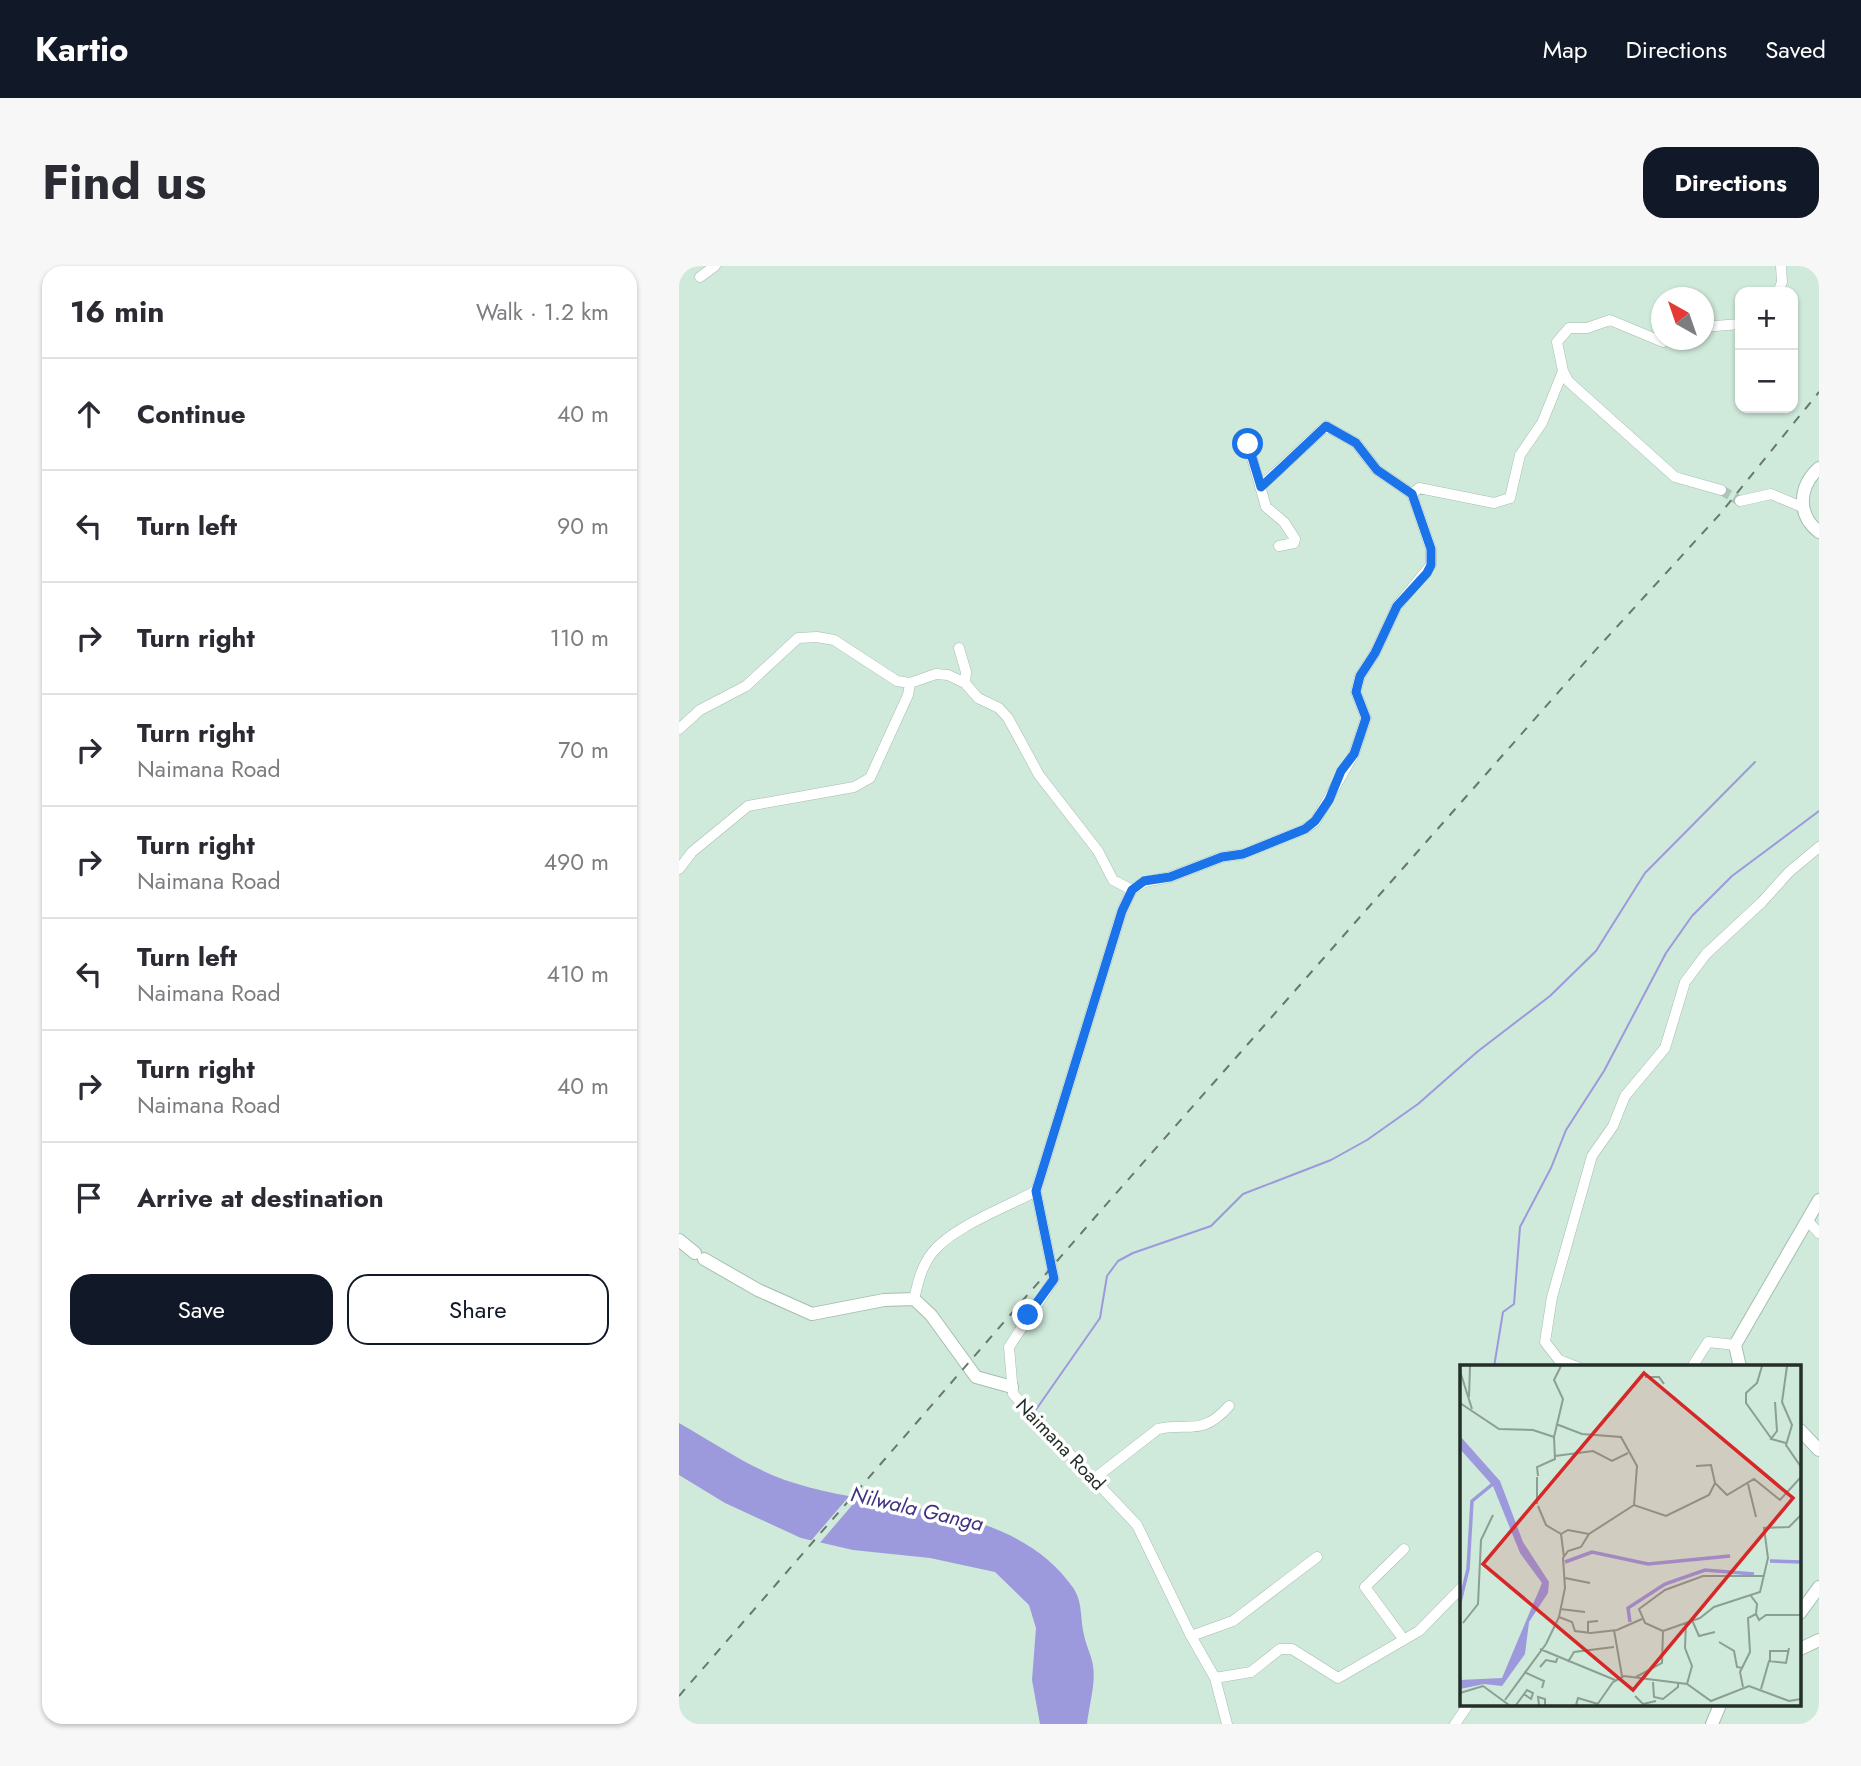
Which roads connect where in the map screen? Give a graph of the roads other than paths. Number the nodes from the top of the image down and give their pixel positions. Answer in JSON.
{"nodes":[{"id":1,"x":715,"y":266,"type":"edge"},
{"id":2,"x":1781,"y":266,"type":"edge"},
{"id":3,"x":700,"y":276,"type":"dead end"},
{"id":4,"x":1780,"y":287,"type":"edge"},
{"id":5,"x":1735,"y":324,"type":"edge"},
{"id":6,"x":1714,"y":326,"type":"edge"},
{"id":7,"x":1651,"y":337,"type":"edge"},
{"id":8,"x":1563,"y":371,"type":"junction"},
{"id":9,"x":1248,"y":444,"type":"dead end"},
{"id":10,"x":1819,"y":468,"type":"edge"},
{"id":11,"x":1261,"y":487,"type":"junction"},
{"id":12,"x":1721,"y":490,"type":"tunnel mouth"},
{"id":13,"x":1412,"y":494,"type":"junction"},
{"id":14,"x":1740,"y":501,"type":"tunnel mouth"},
{"id":15,"x":1802,"y":506,"type":"junction"},
{"id":16,"x":1819,"y":532,"type":"edge"},
{"id":17,"x":1279,"y":546,"type":"dead end"},
{"id":18,"x":959,"y":648,"type":"dead end"},
{"id":19,"x":910,"y":683,"type":"junction"},
{"id":20,"x":965,"y":683,"type":"junction"},
{"id":21,"x":679,"y":729,"type":"edge"},
{"id":22,"x":1819,"y":847,"type":"edge"},
{"id":23,"x":679,"y":869,"type":"edge"},
{"id":24,"x":1132,"y":890,"type":"junction"},
{"id":25,"x":1036,"y":1191,"type":"junction"},
{"id":26,"x":1819,"y":1200,"type":"edge"},
{"id":27,"x":1807,"y":1220,"type":"junction"},
{"id":28,"x":1819,"y":1233,"type":"edge"},
{"id":29,"x":679,"y":1240,"type":"edge"},
{"id":30,"x":914,"y":1300,"type":"junction"},
{"id":31,"x":1735,"y":1345,"type":"junction"},
{"id":32,"x":1572,"y":1365,"type":"edge"},
{"id":33,"x":1693,"y":1365,"type":"edge"},
{"id":34,"x":1740,"y":1365,"type":"edge"},
{"id":35,"x":1012,"y":1387,"type":"junction"},
{"id":36,"x":1230,"y":1406,"type":"dead end"},
{"id":37,"x":1801,"y":1431,"type":"edge"},
{"id":38,"x":1819,"y":1450,"type":"edge"},
{"id":39,"x":1095,"y":1478,"type":"junction"},
{"id":40,"x":1404,"y":1549,"type":"dead end"},
{"id":41,"x":1317,"y":1557,"type":"dead end"},
{"id":42,"x":1819,"y":1587,"type":"edge"},
{"id":43,"x":1460,"y":1589,"type":"edge"},
{"id":44,"x":1801,"y":1612,"type":"edge"},
{"id":45,"x":1191,"y":1636,"type":"junction"},
{"id":46,"x":1404,"y":1640,"type":"junction"},
{"id":47,"x":1819,"y":1640,"type":"edge"},
{"id":48,"x":1801,"y":1649,"type":"edge"},
{"id":49,"x":1215,"y":1678,"type":"junction"},
{"id":50,"x":1467,"y":1706,"type":"edge"},
{"id":51,"x":1720,"y":1706,"type":"edge"},
{"id":52,"x":1227,"y":1724,"type":"edge"},
{"id":53,"x":1455,"y":1724,"type":"edge"},
{"id":54,"x":1712,"y":1724,"type":"edge"}],
"edges":[{"from":1,"to":3,"type":"street"},
{"from":2,"to":4,"type":"street"},
{"from":5,"to":6,"type":"street"},
{"from":7,"to":8,"type":"street"},
{"from":8,"to":12,"type":"street"},
{"from":8,"to":13,"type":"street"},
{"from":9,"to":11,"type":"street"},
{"from":10,"to":15,"type":"main road"},
{"from":11,"to":13,"type":"street"},
{"from":11,"to":17,"type":"street"},
{"from":13,"to":24,"type":"street"},
{"from":14,"to":15,"type":"street"},
{"from":15,"to":16,"type":"main road"},
{"from":18,"to":20,"type":"street"},
{"from":19,"to":20,"type":"street"},
{"from":19,"to":21,"type":"street"},
{"from":19,"to":23,"type":"street"},
{"from":20,"to":24,"type":"street"},
{"from":22,"to":32,"type":"street"},
{"from":24,"to":25,"type":"street","name":"Naimana Road"},
{"from":25,"to":30,"type":"street"},
{"from":25,"to":35,"type":"street","name":"Naimana Road"},
{"from":26,"to":27,"type":"main road"},
{"from":27,"to":28,"type":"street"},
{"from":27,"to":31,"type":"main road"},
{"from":29,"to":30,"type":"main road"},
{"from":30,"to":35,"type":"main road"},
{"from":31,"to":33,"type":"street"},
{"from":31,"to":34,"type":"main road"},
{"from":35,"to":39,"type":"street","name":"Naimana Road"},
{"from":36,"to":39,"type":"street"},
{"from":37,"to":38,"type":"main road"},
{"from":39,"to":45,"type":"street","name":"Naimana Road"},
{"from":40,"to":46,"type":"street"},
{"from":41,"to":45,"type":"street"},
{"from":42,"to":44,"type":"main road"},
{"from":43,"to":46,"type":"street"},
{"from":45,"to":49,"type":"street","name":"Naimana Road"},
{"from":46,"to":49,"type":"street"},
{"from":47,"to":48,"type":"main road"},
{"from":49,"to":52,"type":"street","name":"Naimana Road"},
{"from":50,"to":53,"type":"street"},
{"from":51,"to":54,"type":"main road"}]}
